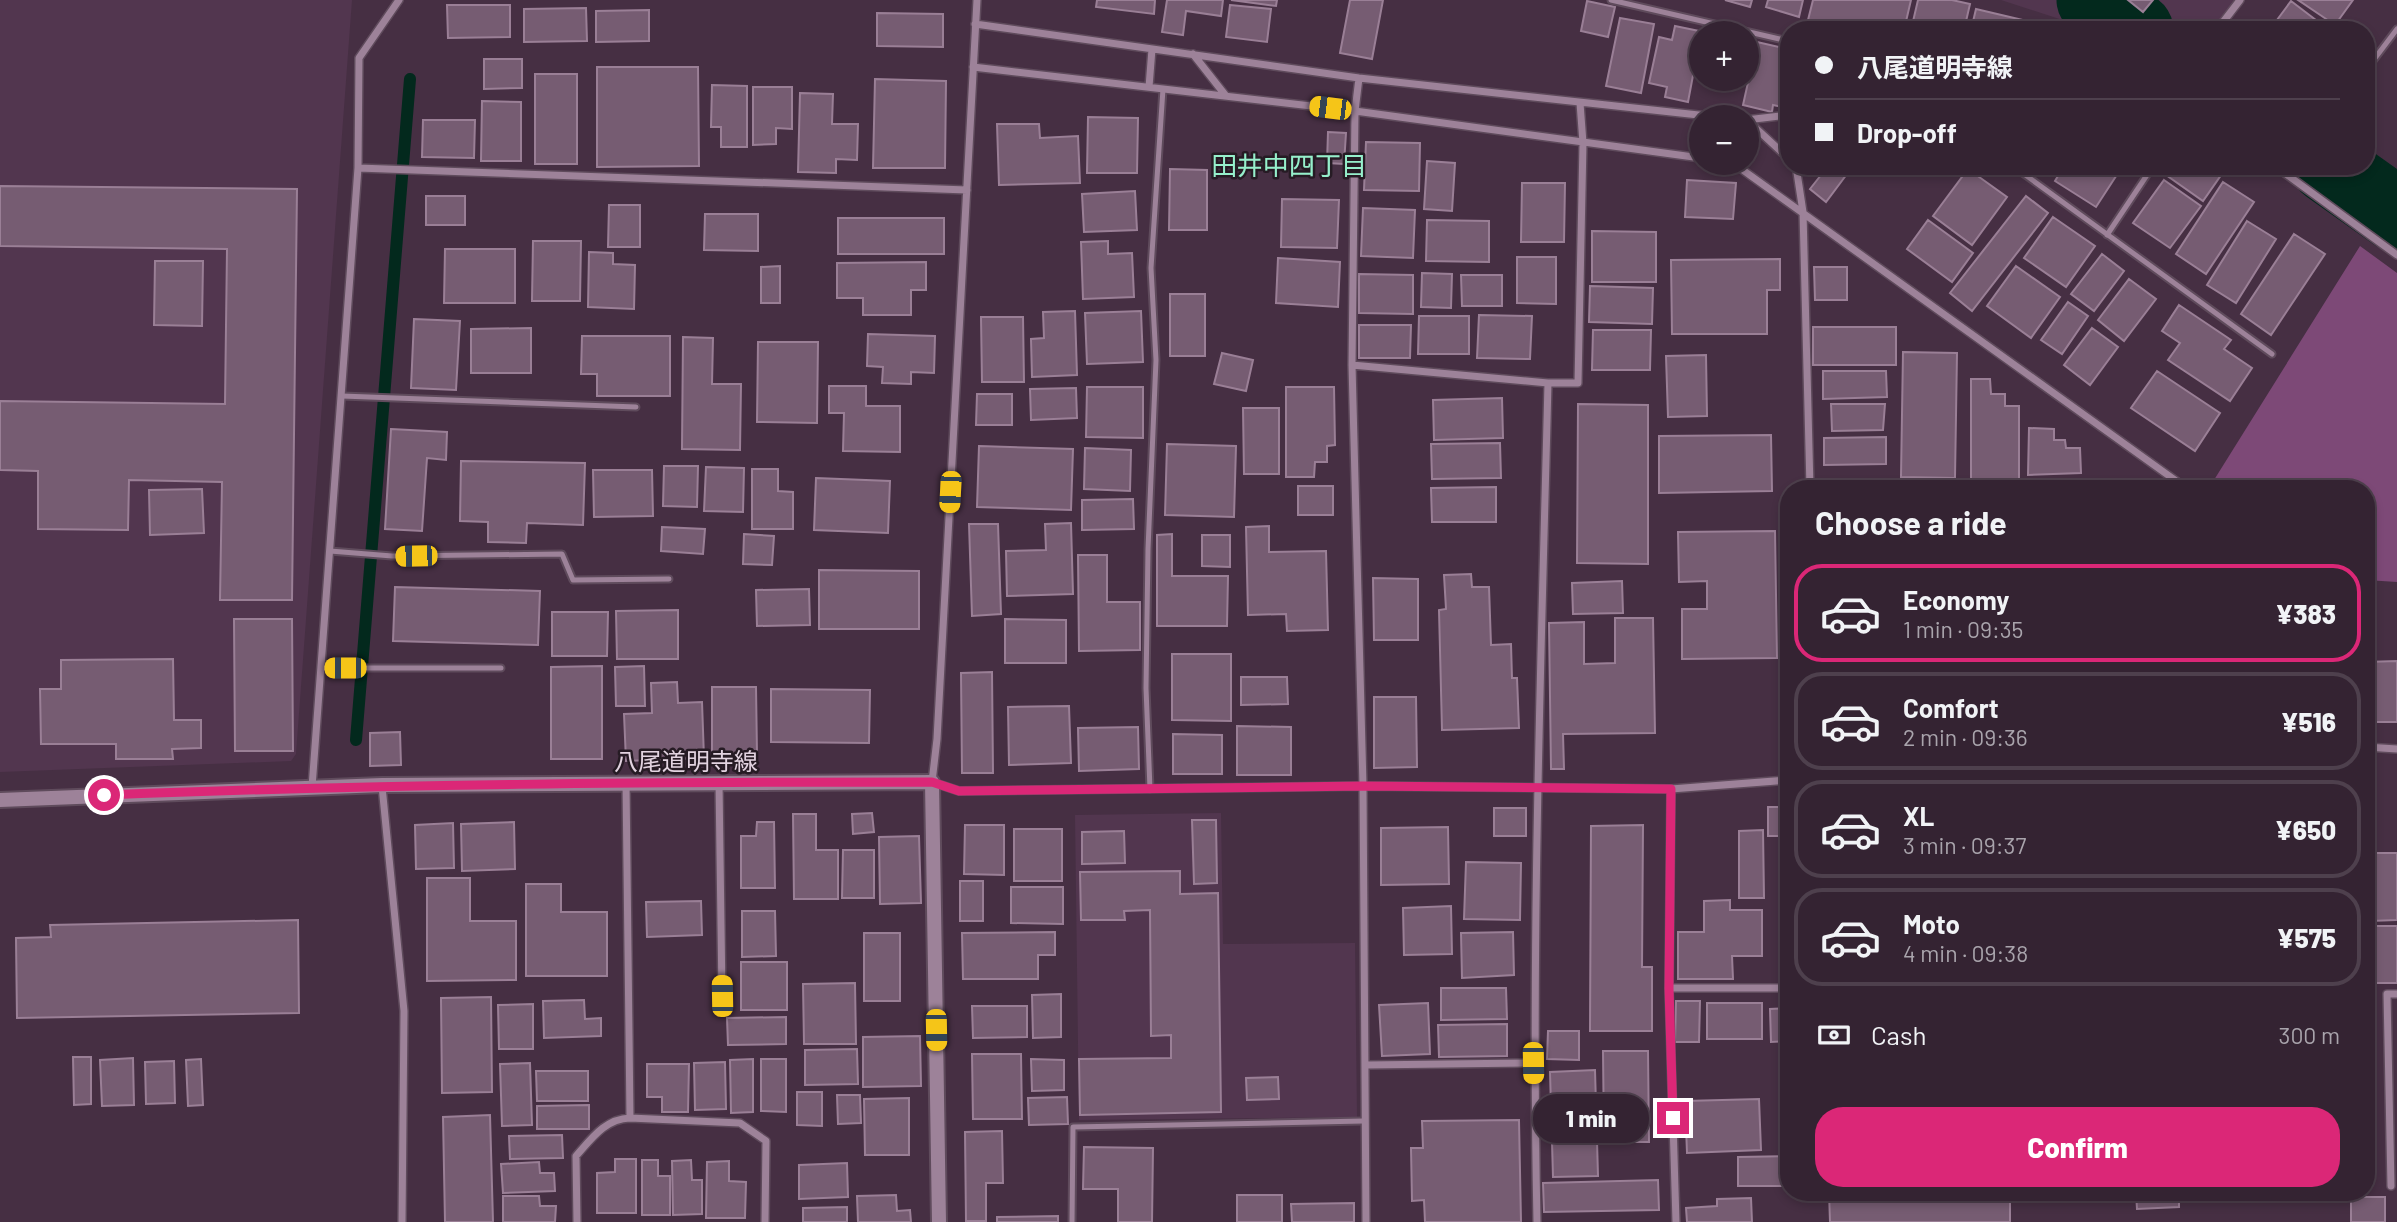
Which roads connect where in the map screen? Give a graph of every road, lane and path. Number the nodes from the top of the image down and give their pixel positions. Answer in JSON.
{"nodes":[{"id":1,"x":399,"y":0,"type":"edge"},
{"id":2,"x":977,"y":0,"type":"edge"},
{"id":3,"x":1611,"y":0,"type":"edge"},
{"id":4,"x":2239,"y":0,"type":"edge"},
{"id":5,"x":2224,"y":21,"type":"edge"},
{"id":6,"x":975,"y":24,"type":"junction"},
{"id":7,"x":2397,"y":29,"type":"edge"},
{"id":8,"x":1780,"y":39,"type":"edge"},
{"id":9,"x":1152,"y":49,"type":"junction"},
{"id":10,"x":1193,"y":54,"type":"junction"},
{"id":11,"x":2375,"y":58,"type":"edge"},
{"id":12,"x":973,"y":67,"type":"junction"},
{"id":13,"x":1360,"y":78,"type":"junction"},
{"id":14,"x":1149,"y":87,"type":"junction"},
{"id":15,"x":1163,"y":89,"type":"junction"},
{"id":16,"x":1227,"y":96,"type":"junction"},
{"id":17,"x":1580,"y":103,"type":"junction"},
{"id":18,"x":1356,"y":111,"type":"junction"},
{"id":19,"x":1689,"y":114,"type":"edge"},
{"id":20,"x":1780,"y":116,"type":"edge"},
{"id":21,"x":1759,"y":119,"type":"edge"},
{"id":22,"x":1759,"y":131,"type":"edge"},
{"id":23,"x":1583,"y":143,"type":"junction"},
{"id":24,"x":1780,"y":151,"type":"edge"},
{"id":25,"x":1689,"y":156,"type":"edge"},
{"id":26,"x":358,"y":168,"type":"junction"},
{"id":27,"x":1750,"y":175,"type":"edge"},
{"id":28,"x":1797,"y":175,"type":"edge"},
{"id":29,"x":2025,"y":175,"type":"edge"},
{"id":30,"x":2147,"y":175,"type":"edge"},
{"id":31,"x":2287,"y":175,"type":"edge"},
{"id":32,"x":967,"y":190,"type":"junction"},
{"id":33,"x":1802,"y":212,"type":"junction"},
{"id":34,"x":2107,"y":235,"type":"junction"},
{"id":35,"x":2397,"y":255,"type":"edge"},
{"id":36,"x":2272,"y":354,"type":"dead end"},
{"id":37,"x":1352,"y":365,"type":"junction"},
{"id":38,"x":1548,"y":383,"type":"junction"},
{"id":39,"x":342,"y":396,"type":"junction"},
{"id":40,"x":636,"y":407,"type":"dead end"},
{"id":41,"x":1810,"y":480,"type":"edge"},
{"id":42,"x":2175,"y":480,"type":"edge"},
{"id":43,"x":330,"y":551,"type":"junction"},
{"id":44,"x":669,"y":579,"type":"dead end"},
{"id":45,"x":321,"y":668,"type":"junction"},
{"id":46,"x":501,"y":668,"type":"dead end"},
{"id":47,"x":2375,"y":748,"type":"edge"},
{"id":48,"x":2397,"y":750,"type":"edge"},
{"id":49,"x":1780,"y":781,"type":"edge"},
{"id":50,"x":932,"y":782,"type":"junction"},
{"id":51,"x":626,"y":783,"type":"junction"},
{"id":52,"x":719,"y":783,"type":"junction"},
{"id":53,"x":382,"y":785,"type":"junction"},
{"id":54,"x":1363,"y":786,"type":"junction"},
{"id":55,"x":312,"y":787,"type":"junction"},
{"id":56,"x":1537,"y":787,"type":"junction"},
{"id":57,"x":1150,"y":789,"type":"junction"},
{"id":58,"x":1671,"y":789,"type":"junction"},
{"id":59,"x":0,"y":800,"type":"edge"},
{"id":60,"x":1669,"y":988,"type":"junction"},
{"id":61,"x":1780,"y":988,"type":"edge"},
{"id":62,"x":2397,"y":994,"type":"edge"},
{"id":63,"x":722,"y":996,"type":"dead end"},
{"id":64,"x":1533,"y":1063,"type":"junction"},
{"id":65,"x":1366,"y":1065,"type":"junction"},
{"id":66,"x":631,"y":1118,"type":"junction"},
{"id":67,"x":1363,"y":1121,"type":"junction"},
{"id":68,"x":2390,"y":1186,"type":"dead end"},
{"id":69,"x":402,"y":1222,"type":"edge"},
{"id":70,"x":577,"y":1222,"type":"edge"},
{"id":71,"x":765,"y":1222,"type":"edge"},
{"id":72,"x":939,"y":1222,"type":"edge"},
{"id":73,"x":1072,"y":1222,"type":"edge"},
{"id":74,"x":1366,"y":1222,"type":"edge"},
{"id":75,"x":1537,"y":1222,"type":"edge"},
{"id":76,"x":1676,"y":1222,"type":"edge"}],
"edges":[{"from":1,"to":26,"type":"street"},
{"from":2,"to":6,"type":"street"},
{"from":3,"to":8,"type":"lane"},
{"from":4,"to":5,"type":"street"},
{"from":6,"to":9,"type":"street"},
{"from":6,"to":12,"type":"street"},
{"from":7,"to":11,"type":"lane"},
{"from":9,"to":10,"type":"street"},
{"from":9,"to":14,"type":"street"},
{"from":10,"to":13,"type":"street"},
{"from":10,"to":16,"type":"street"},
{"from":12,"to":14,"type":"street"},
{"from":12,"to":32,"type":"street"},
{"from":13,"to":17,"type":"street"},
{"from":13,"to":18,"type":"street"},
{"from":14,"to":15,"type":"street"},
{"from":15,"to":16,"type":"street"},
{"from":15,"to":57,"type":"lane"},
{"from":16,"to":18,"type":"street"},
{"from":17,"to":19,"type":"street"},
{"from":17,"to":23,"type":"street"},
{"from":18,"to":23,"type":"street"},
{"from":18,"to":37,"type":"street"},
{"from":20,"to":21,"type":"street"},
{"from":22,"to":24,"type":"street"},
{"from":23,"to":25,"type":"street"},
{"from":23,"to":38,"type":"street"},
{"from":26,"to":32,"type":"street"},
{"from":26,"to":39,"type":"street"},
{"from":27,"to":33,"type":"street"},
{"from":28,"to":33,"type":"street"},
{"from":29,"to":34,"type":"lane"},
{"from":30,"to":34,"type":"lane"},
{"from":31,"to":35,"type":"street"},
{"from":32,"to":50,"type":"street"},
{"from":33,"to":41,"type":"street"},
{"from":33,"to":42,"type":"street"},
{"from":34,"to":36,"type":"lane"},
{"from":37,"to":38,"type":"street"},
{"from":37,"to":54,"type":"street"},
{"from":38,"to":56,"type":"street"},
{"from":39,"to":40,"type":"lane"},
{"from":39,"to":43,"type":"street"},
{"from":43,"to":44,"type":"lane"},
{"from":43,"to":45,"type":"street"},
{"from":45,"to":46,"type":"lane"},
{"from":45,"to":55,"type":"street"},
{"from":47,"to":48,"type":"street"},
{"from":49,"to":58,"type":"street"},
{"from":50,"to":52,"type":"main road","name":"八尾道明寺線"},
{"from":50,"to":57,"type":"street"},
{"from":50,"to":72,"type":"main road"},
{"from":51,"to":52,"type":"main road","name":"八尾道明寺線"},
{"from":51,"to":53,"type":"main road","name":"八尾道明寺線"},
{"from":51,"to":66,"type":"street"},
{"from":52,"to":63,"type":"street"},
{"from":53,"to":55,"type":"main road","name":"八尾道明寺線"},
{"from":53,"to":69,"type":"street"},
{"from":54,"to":56,"type":"street"},
{"from":54,"to":57,"type":"street"},
{"from":54,"to":65,"type":"street"},
{"from":55,"to":59,"type":"main road","name":"八尾道明寺線"},
{"from":56,"to":58,"type":"street"},
{"from":56,"to":64,"type":"street"},
{"from":58,"to":60,"type":"street"},
{"from":60,"to":61,"type":"street"},
{"from":60,"to":76,"type":"street"},
{"from":62,"to":68,"type":"street"},
{"from":64,"to":65,"type":"street"},
{"from":64,"to":75,"type":"street"},
{"from":65,"to":67,"type":"street"},
{"from":66,"to":70,"type":"street"},
{"from":66,"to":71,"type":"street"},
{"from":67,"to":73,"type":"lane"},
{"from":67,"to":74,"type":"street"}]}
